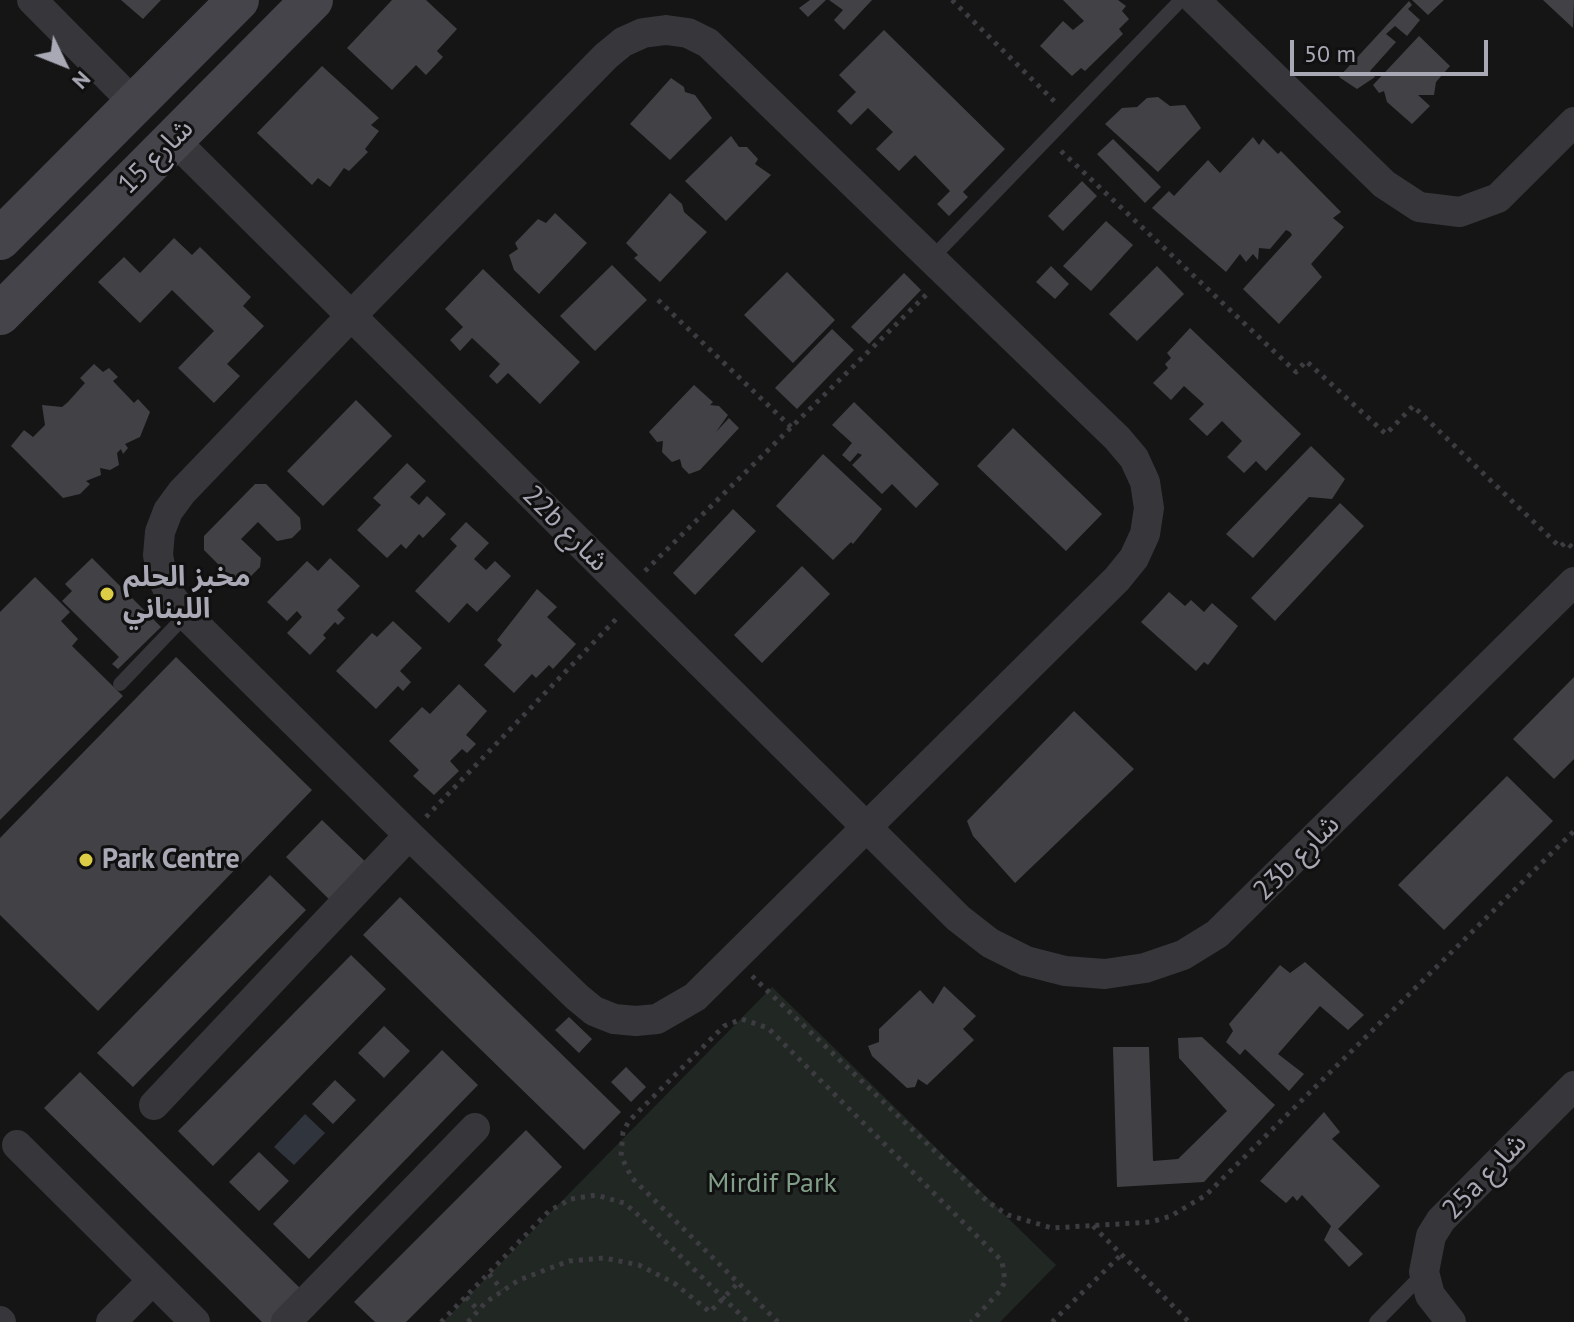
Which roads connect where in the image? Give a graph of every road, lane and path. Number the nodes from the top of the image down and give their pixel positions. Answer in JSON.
{"nodes":[{"id":1,"x":32,"y":0,"type":"edge"},
{"id":2,"x":238,"y":0,"type":"edge"},
{"id":3,"x":312,"y":0,"type":"edge"},
{"id":4,"x":952,"y":0,"type":"edge"},
{"id":5,"x":1194,"y":1,"type":"edge"},
{"id":6,"x":135,"y":104,"type":"junction"},
{"id":7,"x":1069,"y":116,"type":"junction"},
{"id":8,"x":1574,"y":122,"type":"edge"},
{"id":9,"x":1047,"y":138,"type":"junction"},
{"id":10,"x":173,"y":139,"type":"junction"},
{"id":11,"x":0,"y":239,"type":"edge"},
{"id":12,"x":940,"y":266,"type":"junction"},
{"id":13,"x":658,"y":300,"type":"dead end"},
{"id":14,"x":0,"y":314,"type":"edge"},
{"id":15,"x":351,"y":316,"type":"junction"},
{"id":16,"x":791,"y":427,"type":"junction"},
{"id":17,"x":1574,"y":549,"type":"edge"},
{"id":18,"x":1574,"y":582,"type":"edge"},
{"id":19,"x":635,"y":599,"type":"junction"},
{"id":20,"x":186,"y":615,"type":"junction"},
{"id":21,"x":120,"y":684,"type":"dead end"},
{"id":22,"x":865,"y":826,"type":"junction"},
{"id":23,"x":1574,"y":831,"type":"edge"},
{"id":24,"x":409,"y":835,"type":"junction"},
{"id":25,"x":958,"y":918,"type":"joint"},
{"id":26,"x":734,"y":958,"type":"junction"},
{"id":27,"x":1574,"y":1086,"type":"edge"},
{"id":28,"x":154,"y":1105,"type":"dead end"},
{"id":29,"x":475,"y":1128,"type":"dead end"},
{"id":30,"x":17,"y":1145,"type":"dead end"},
{"id":31,"x":1092,"y":1226,"type":"junction"},
{"id":32,"x":1121,"y":1255,"type":"junction"},
{"id":33,"x":1424,"y":1272,"type":"junction"},
{"id":34,"x":489,"y":1274,"type":"junction"},
{"id":35,"x":153,"y":1280,"type":"junction"},
{"id":36,"x":738,"y":1283,"type":"junction"},
{"id":37,"x":502,"y":1290,"type":"junction"},
{"id":38,"x":466,"y":1297,"type":"junction"},
{"id":39,"x":724,"y":1297,"type":"junction"},
{"id":40,"x":478,"y":1310,"type":"junction"},
{"id":41,"x":111,"y":1322,"type":"edge"},
{"id":42,"x":195,"y":1322,"type":"edge"},
{"id":43,"x":286,"y":1322,"type":"edge"},
{"id":44,"x":441,"y":1322,"type":"edge"},
{"id":45,"x":468,"y":1322,"type":"edge"},
{"id":46,"x":748,"y":1322,"type":"edge"},
{"id":47,"x":778,"y":1322,"type":"edge"},
{"id":48,"x":971,"y":1322,"type":"edge"},
{"id":49,"x":1052,"y":1322,"type":"edge"},
{"id":50,"x":1189,"y":1322,"type":"edge"},
{"id":51,"x":1376,"y":1322,"type":"edge"},
{"id":52,"x":1451,"y":1322,"type":"edge"}],
"edges":[{"from":1,"to":6,"type":"street"},
{"from":2,"to":6,"type":"street","name":"شارع 15"},
{"from":3,"to":10,"type":"street","name":"شارع 15"},
{"from":4,"to":7,"type":"path"},
{"from":5,"to":7,"type":"lane"},
{"from":5,"to":8,"type":"street"},
{"from":6,"to":11,"type":"street","name":"شارع 15"},
{"from":7,"to":9,"type":"lane"},
{"from":9,"to":12,"type":"lane"},
{"from":9,"to":17,"type":"path"},
{"from":10,"to":14,"type":"street","name":"شارع 15"},
{"from":10,"to":15,"type":"street","name":"22b شارع"},
{"from":12,"to":15,"type":"street"},
{"from":12,"to":16,"type":"path"},
{"from":12,"to":22,"type":"street"},
{"from":13,"to":16,"type":"path"},
{"from":15,"to":19,"type":"street","name":"22b شارع"},
{"from":15,"to":20,"type":"street"},
{"from":16,"to":19,"type":"path"},
{"from":18,"to":25,"type":"street","name":"23b شارع"},
{"from":19,"to":22,"type":"street","name":"22b شارع"},
{"from":19,"to":24,"type":"path"},
{"from":20,"to":21,"type":"lane"},
{"from":20,"to":24,"type":"street"},
{"from":22,"to":25,"type":"street","name":"22b شارع"},
{"from":22,"to":26,"type":"street"},
{"from":23,"to":31,"type":"path"},
{"from":24,"to":26,"type":"street"},
{"from":24,"to":28,"type":"street"},
{"from":26,"to":31,"type":"path"},
{"from":27,"to":33,"type":"street","name":"25a شارع"},
{"from":29,"to":43,"type":"street"},
{"from":30,"to":35,"type":"street"},
{"from":31,"to":32,"type":"path"},
{"from":32,"to":49,"type":"path"},
{"from":32,"to":50,"type":"path"},
{"from":33,"to":51,"type":"lane"},
{"from":33,"to":52,"type":"street"},
{"from":34,"to":37,"type":"path"},
{"from":34,"to":38,"type":"path"},
{"from":34,"to":39,"type":"path"},
{"from":35,"to":41,"type":"street"},
{"from":35,"to":42,"type":"street"},
{"from":36,"to":39,"type":"path"},
{"from":36,"to":47,"type":"path"},
{"from":36,"to":48,"type":"path"},
{"from":37,"to":39,"type":"path"},
{"from":37,"to":40,"type":"path"},
{"from":38,"to":40,"type":"path"},
{"from":38,"to":44,"type":"path"},
{"from":39,"to":46,"type":"path"},
{"from":40,"to":45,"type":"path"}]}
